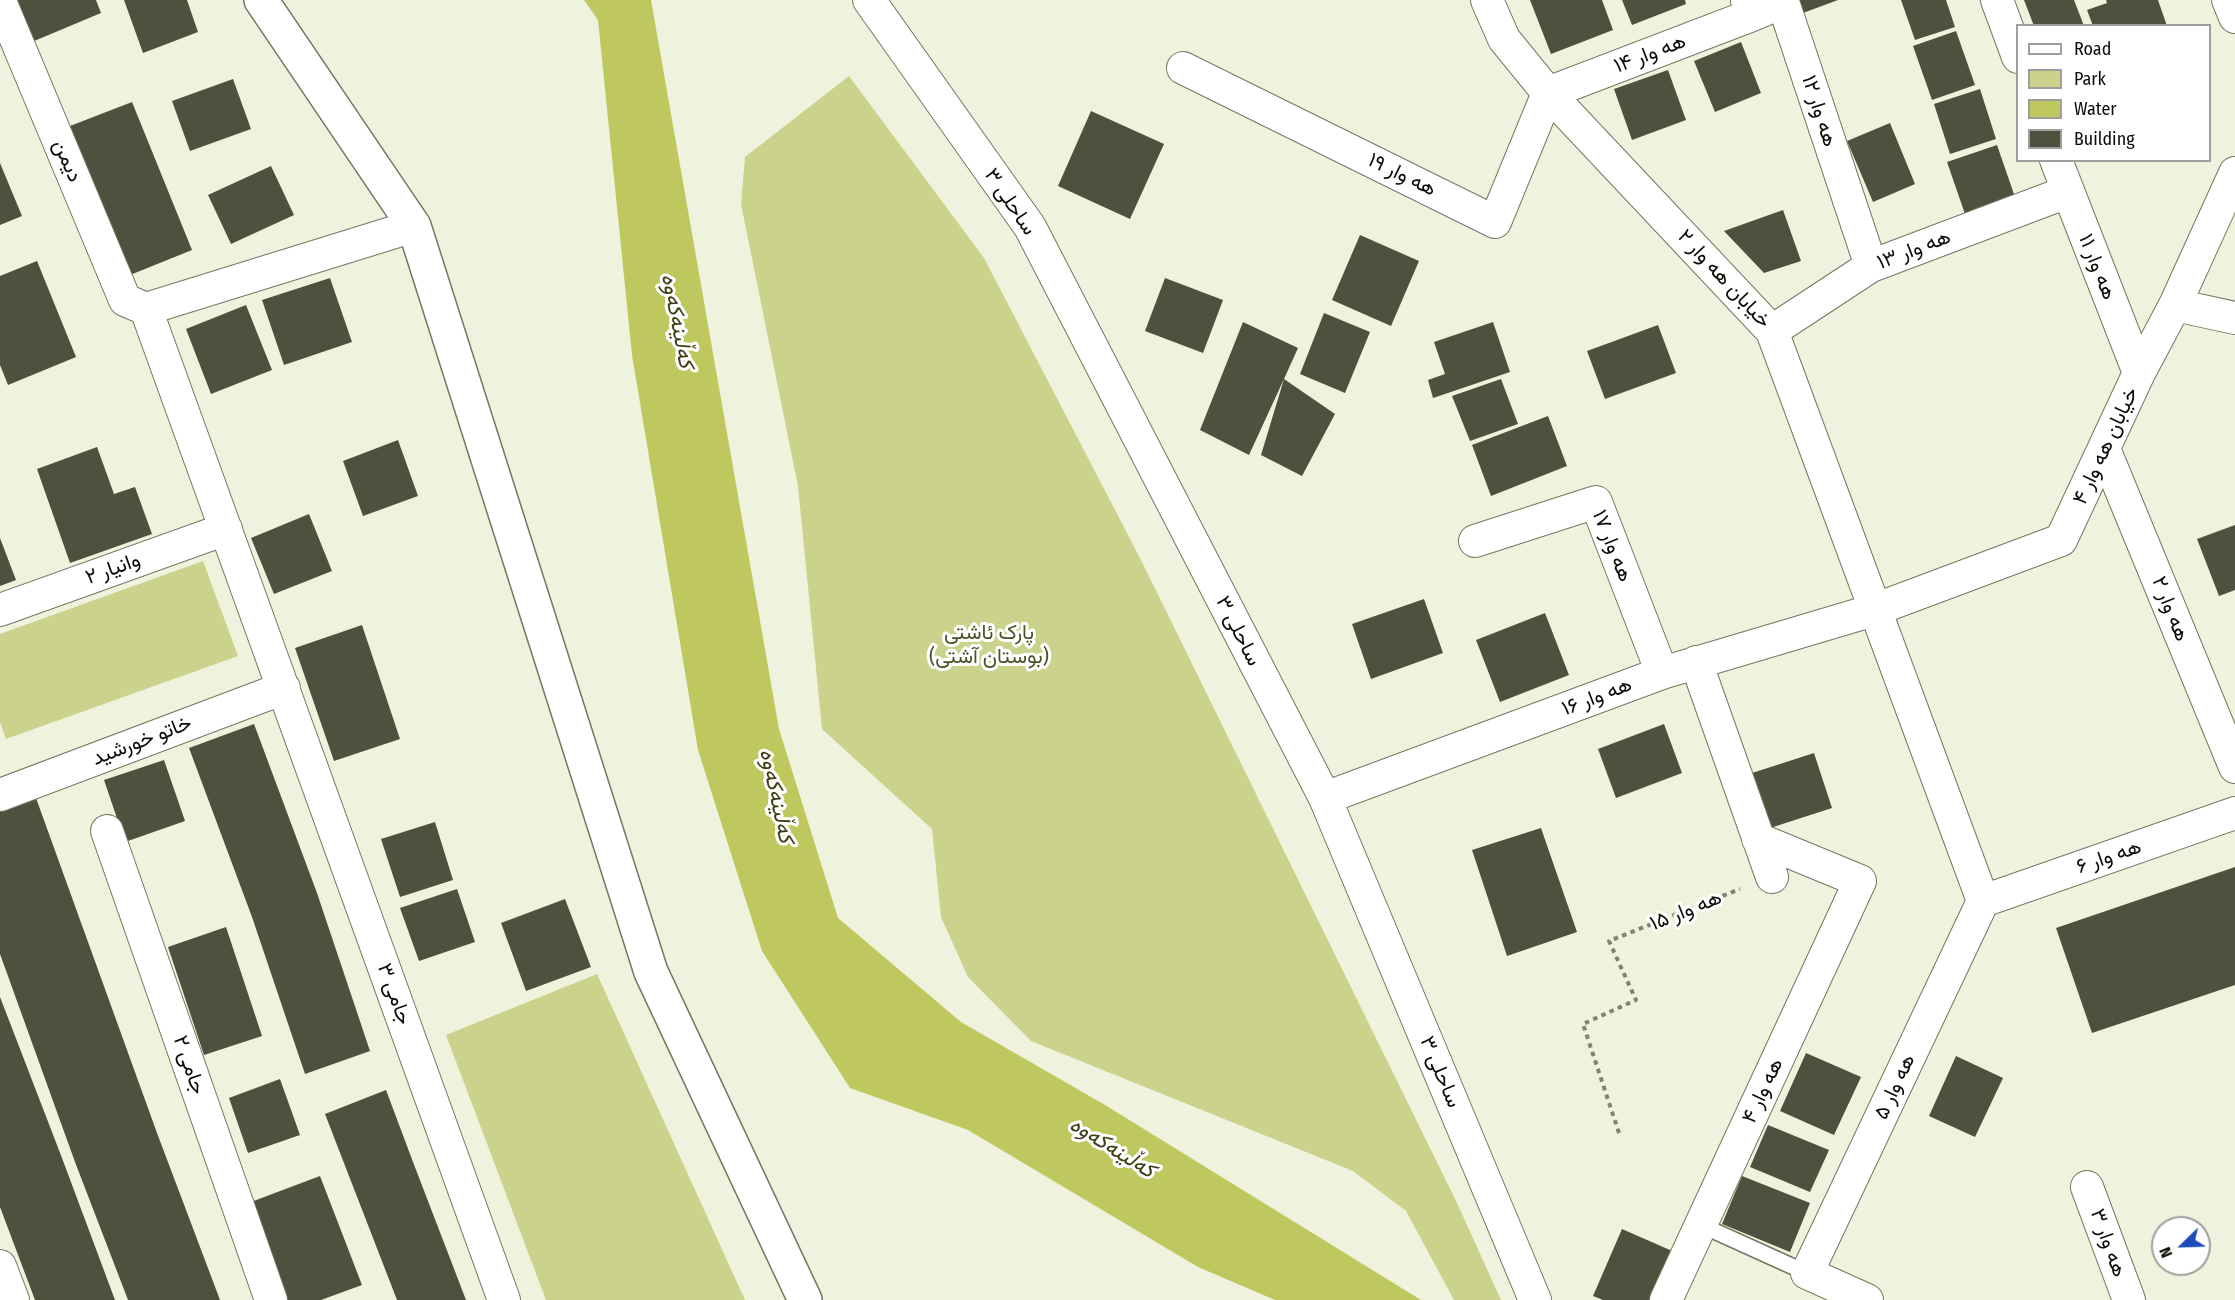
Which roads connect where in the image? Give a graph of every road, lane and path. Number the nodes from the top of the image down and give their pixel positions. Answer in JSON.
{"nodes":[{"id":1,"x":261,"y":0,"type":"edge"},
{"id":2,"x":869,"y":0,"type":"edge"},
{"id":3,"x":1487,"y":0,"type":"edge"},
{"id":4,"x":1996,"y":0,"type":"edge"},
{"id":5,"x":2229,"y":0,"type":"edge"},
{"id":6,"x":0,"y":1,"type":"edge"},
{"id":7,"x":1750,"y":7,"type":"edge"},
{"id":8,"x":2235,"y":17,"type":"edge"},
{"id":9,"x":2016,"y":52,"type":"edge"},
{"id":10,"x":1183,"y":68,"type":"dead end"},
{"id":11,"x":1548,"y":93,"type":"junction"},
{"id":12,"x":2057,"y":162,"type":"edge"},
{"id":13,"x":2235,"y":173,"type":"edge"},
{"id":14,"x":2067,"y":192,"type":"junction"},
{"id":15,"x":414,"y":226,"type":"junction"},
{"id":16,"x":1871,"y":266,"type":"junction"},
{"id":17,"x":2175,"y":305,"type":"junction"},
{"id":18,"x":146,"y":309,"type":"junction"},
{"id":19,"x":2235,"y":318,"type":"edge"},
{"id":20,"x":1772,"y":331,"type":"junction"},
{"id":21,"x":2139,"y":373,"type":"junction"},
{"id":22,"x":2105,"y":451,"type":"junction"},
{"id":23,"x":226,"y":529,"type":"junction"},
{"id":24,"x":1475,"y":541,"type":"dead end"},
{"id":25,"x":0,"y":610,"type":"edge"},
{"id":26,"x":1874,"y":610,"type":"junction"},
{"id":27,"x":1696,"y":662,"type":"junction"},
{"id":28,"x":1662,"y":673,"type":"junction"},
{"id":29,"x":284,"y":688,"type":"junction"},
{"id":30,"x":2235,"y":767,"type":"edge"},
{"id":31,"x":0,"y":795,"type":"edge"},
{"id":32,"x":1325,"y":798,"type":"junction"},
{"id":33,"x":2235,"y":813,"type":"edge"},
{"id":34,"x":107,"y":831,"type":"dead end"},
{"id":35,"x":1758,"y":839,"type":"junction"},
{"id":36,"x":1772,"y":877,"type":"joint"},
{"id":37,"x":1983,"y":901,"type":"junction"},
{"id":38,"x":1619,"y":1133,"type":"dead end"},
{"id":39,"x":2087,"y":1187,"type":"dead end"},
{"id":40,"x":1701,"y":1225,"type":"junction"},
{"id":41,"x":0,"y":1266,"type":"edge"},
{"id":42,"x":1807,"y":1273,"type":"junction"},
{"id":43,"x":13,"y":1300,"type":"edge"},
{"id":44,"x":271,"y":1300,"type":"edge"},
{"id":45,"x":504,"y":1300,"type":"edge"},
{"id":46,"x":805,"y":1300,"type":"edge"},
{"id":47,"x":1535,"y":1300,"type":"edge"},
{"id":48,"x":1666,"y":1300,"type":"edge"},
{"id":49,"x":1867,"y":1300,"type":"edge"},
{"id":50,"x":2129,"y":1300,"type":"edge"}],
"edges":[{"from":1,"to":15,"type":"street"},
{"from":2,"to":32,"type":"street","name":"ساحلی ۳"},
{"from":3,"to":11,"type":"street","name":"خیابان هه وار ۲"},
{"from":4,"to":9,"type":"street"},
{"from":5,"to":8,"type":"street"},
{"from":6,"to":18,"type":"street","name":"دیمن"},
{"from":7,"to":11,"type":"street","name":"هه وار ۱۴"},
{"from":7,"to":16,"type":"street","name":"هه وار ۱۲"},
{"from":10,"to":11,"type":"street","name":"هه وار ۱۹"},
{"from":11,"to":20,"type":"street","name":"خیابان هه وار ۲"},
{"from":12,"to":14,"type":"street","name":"هه وار ۱۱"},
{"from":13,"to":17,"type":"street","name":"خیابان هه وار ۴"},
{"from":14,"to":16,"type":"street","name":"هه وار ۱۳"},
{"from":14,"to":21,"type":"street","name":"هه وار ۱۱"},
{"from":15,"to":18,"type":"street"},
{"from":15,"to":46,"type":"street"},
{"from":16,"to":20,"type":"street","name":"هه وار ۱۳"},
{"from":17,"to":19,"type":"street"},
{"from":17,"to":21,"type":"street","name":"خیابان هه وار ۴"},
{"from":18,"to":23,"type":"street","name":"جامی ۳"},
{"from":20,"to":26,"type":"street","name":"خیابان هه وار ۲"},
{"from":21,"to":22,"type":"street","name":"خیابان هه وار ۴"},
{"from":22,"to":26,"type":"street","name":"خیابان هه وار ۴"},
{"from":22,"to":30,"type":"street","name":"هه وار ۲"},
{"from":23,"to":25,"type":"street","name":"وانیار ۲"},
{"from":23,"to":29,"type":"street","name":"جامی ۳"},
{"from":24,"to":28,"type":"street","name":"هه وار ۱۷"},
{"from":26,"to":27,"type":"street","name":"هه وار ۱۶"},
{"from":26,"to":37,"type":"street","name":"خیابان هه وار ۲"},
{"from":27,"to":28,"type":"street","name":"هه وار ۱۶"},
{"from":27,"to":35,"type":"street"},
{"from":28,"to":32,"type":"street","name":"هه وار ۱۶"},
{"from":29,"to":31,"type":"street","name":"خاتو خورشید"},
{"from":29,"to":45,"type":"street","name":"جامی ۳"},
{"from":32,"to":47,"type":"street","name":"ساحلی ۳"},
{"from":33,"to":37,"type":"street","name":"هه وار ۶"},
{"from":34,"to":44,"type":"street","name":"جامی ۲"},
{"from":35,"to":36,"type":"street"},
{"from":35,"to":40,"type":"street","name":"هه وار ۴"},
{"from":36,"to":38,"type":"path","name":"هه وار ۱۵"},
{"from":37,"to":42,"type":"street","name":"هه وار ۵"},
{"from":39,"to":50,"type":"street","name":"هه وار ۳"},
{"from":40,"to":42,"type":"lane"},
{"from":40,"to":48,"type":"street","name":"هه وار ۴"},
{"from":41,"to":43,"type":"street"},
{"from":42,"to":49,"type":"street"}]}
